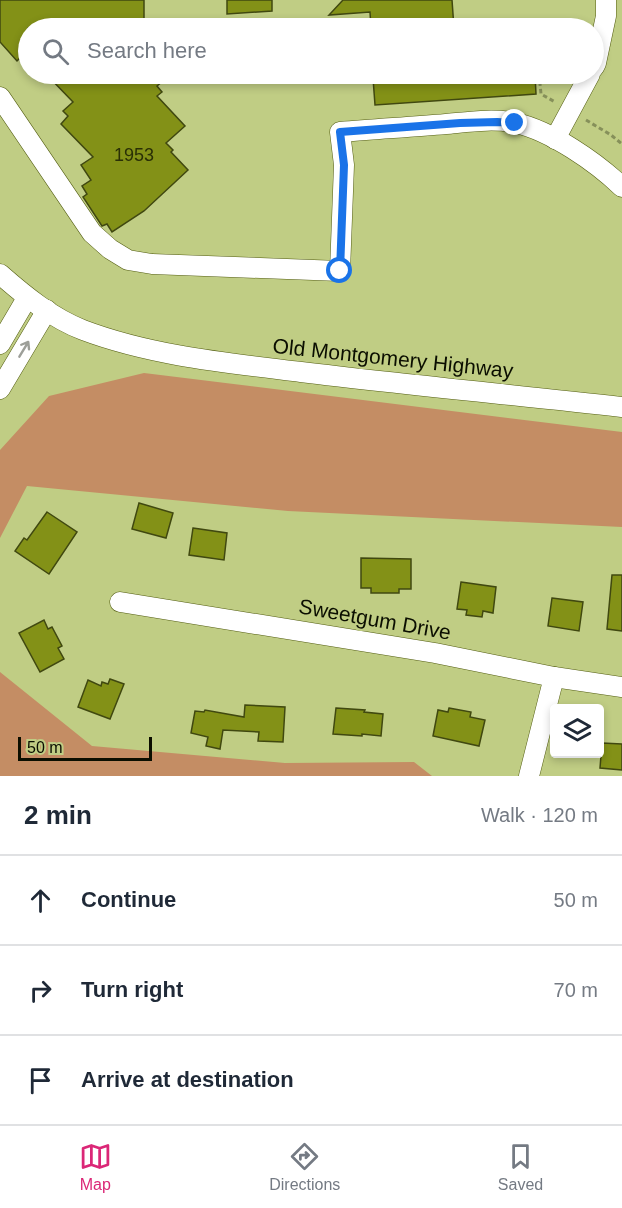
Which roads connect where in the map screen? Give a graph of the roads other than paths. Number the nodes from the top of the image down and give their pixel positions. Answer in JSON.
{"nodes":[{"id":1,"x":606,"y":0,"type":"edge"},
{"id":2,"x":604,"y":24,"type":"edge"},
{"id":3,"x":585,"y":84,"type":"edge"},
{"id":4,"x":0,"y":97,"type":"edge"},
{"id":5,"x":555,"y":139,"type":"junction"},
{"id":6,"x":622,"y":187,"type":"edge"},
{"id":7,"x":0,"y":274,"type":"edge"},
{"id":8,"x":27,"y":298,"type":"junction"},
{"id":9,"x":47,"y":310,"type":"junction"},
{"id":10,"x":0,"y":344,"type":"edge"},
{"id":11,"x":0,"y":389,"type":"edge"},
{"id":12,"x":622,"y":407,"type":"edge"},
{"id":13,"x":120,"y":602,"type":"dead end"},
{"id":14,"x":554,"y":677,"type":"junction"},
{"id":15,"x":622,"y":687,"type":"edge"},
{"id":16,"x":529,"y":776,"type":"edge"}],
"edges":[{"from":1,"to":2,"type":"street"},
{"from":3,"to":5,"type":"street"},
{"from":4,"to":5,"type":"street"},
{"from":5,"to":6,"type":"street"},
{"from":7,"to":8,"type":"street","name":"Old Montgomery Highway"},
{"from":8,"to":9,"type":"street","name":"Old Montgomery Highway"},
{"from":8,"to":10,"type":"street"},
{"from":11,"to":9,"type":"street","one_way":true},
{"from":9,"to":12,"type":"street","name":"Old Montgomery Highway"},
{"from":13,"to":14,"type":"street","name":"Sweetgum Drive"},
{"from":14,"to":15,"type":"street","name":"Sweetgum Drive"},
{"from":14,"to":16,"type":"street"}]}
